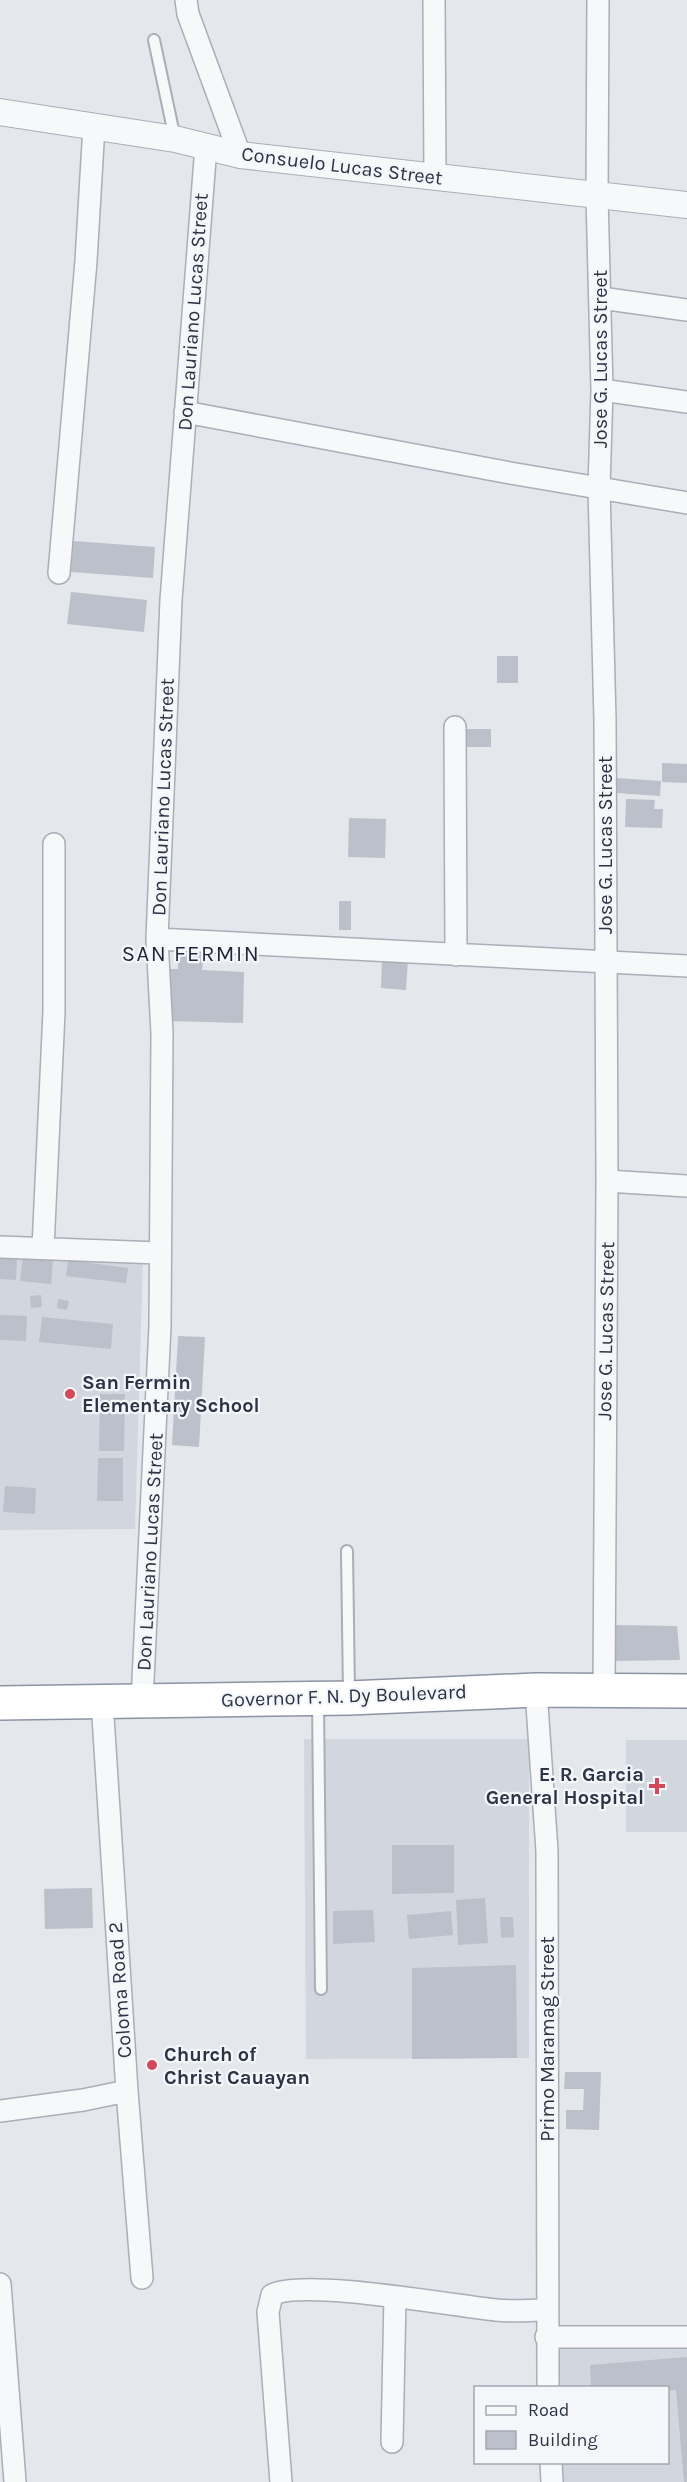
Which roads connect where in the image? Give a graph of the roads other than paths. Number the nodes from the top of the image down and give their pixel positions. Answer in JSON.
{"nodes":[{"id":1,"x":186,"y":0,"type":"edge"},
{"id":2,"x":434,"y":0,"type":"edge"},
{"id":3,"x":598,"y":0,"type":"edge"},
{"id":4,"x":154,"y":40,"type":"dead end"},
{"id":5,"x":0,"y":112,"type":"edge"},
{"id":6,"x":94,"y":126,"type":"junction"},
{"id":7,"x":175,"y":138,"type":"junction"},
{"id":8,"x":206,"y":146,"type":"junction"},
{"id":9,"x":240,"y":155,"type":"junction"},
{"id":10,"x":435,"y":178,"type":"junction"},
{"id":11,"x":597,"y":196,"type":"junction"},
{"id":12,"x":687,"y":205,"type":"edge"},
{"id":13,"x":601,"y":298,"type":"junction"},
{"id":14,"x":687,"y":310,"type":"edge"},
{"id":15,"x":602,"y":390,"type":"junction"},
{"id":16,"x":687,"y":402,"type":"edge"},
{"id":17,"x":185,"y":412,"type":"junction"},
{"id":18,"x":599,"y":488,"type":"junction"},
{"id":19,"x":687,"y":503,"type":"edge"},
{"id":20,"x":59,"y":573,"type":"dead end"},
{"id":21,"x":455,"y":727,"type":"dead end"},
{"id":22,"x":54,"y":844,"type":"dead end"},
{"id":23,"x":157,"y":939,"type":"junction"},
{"id":24,"x":456,"y":955,"type":"junction"},
{"id":25,"x":604,"y":963,"type":"junction"},
{"id":26,"x":687,"y":966,"type":"edge"},
{"id":27,"x":607,"y":1181,"type":"junction"},
{"id":28,"x":687,"y":1186,"type":"edge"},
{"id":29,"x":0,"y":1246,"type":"edge"},
{"id":30,"x":44,"y":1248,"type":"junction"},
{"id":31,"x":159,"y":1253,"type":"junction"},
{"id":32,"x":347,"y":1551,"type":"dead end"},
{"id":33,"x":537,"y":1690,"type":"junction"},
{"id":34,"x":604,"y":1690,"type":"junction"},
{"id":35,"x":687,"y":1691,"type":"edge"},
{"id":36,"x":333,"y":1698,"type":"junction"},
{"id":37,"x":102,"y":1701,"type":"junction"},
{"id":38,"x":142,"y":1701,"type":"junction"},
{"id":39,"x":0,"y":1703,"type":"edge"},
{"id":40,"x":321,"y":1989,"type":"dead end"},
{"id":41,"x":127,"y":2091,"type":"junction"},
{"id":42,"x":0,"y":2111,"type":"edge"},
{"id":43,"x":142,"y":2278,"type":"dead end"},
{"id":44,"x":0,"y":2284,"type":"edge"},
{"id":45,"x":395,"y":2297,"type":"junction"},
{"id":46,"x":546,"y":2310,"type":"junction"},
{"id":47,"x":546,"y":2337,"type":"junction"},
{"id":48,"x":687,"y":2337,"type":"edge"},
{"id":49,"x":548,"y":2386,"type":"edge"},
{"id":50,"x":392,"y":2442,"type":"dead end"},
{"id":51,"x":551,"y":2464,"type":"edge"},
{"id":52,"x":15,"y":2482,"type":"edge"},
{"id":53,"x":281,"y":2482,"type":"edge"},
{"id":54,"x":552,"y":2482,"type":"edge"}],
"edges":[{"from":1,"to":9,"type":"street"},
{"from":2,"to":10,"type":"street"},
{"from":3,"to":11,"type":"street","name":"Jose G. Lucas Street"},
{"from":4,"to":7,"type":"lane"},
{"from":5,"to":6,"type":"street","name":"Consuelo Lucas Street"},
{"from":6,"to":7,"type":"street","name":"Consuelo Lucas Street"},
{"from":6,"to":20,"type":"street"},
{"from":7,"to":8,"type":"street","name":"Consuelo Lucas Street"},
{"from":8,"to":9,"type":"street","name":"Consuelo Lucas Street"},
{"from":8,"to":17,"type":"street","name":"Don Lauriano Lucas Street"},
{"from":9,"to":10,"type":"street","name":"Consuelo Lucas Street"},
{"from":10,"to":11,"type":"street","name":"Consuelo Lucas Street"},
{"from":11,"to":12,"type":"street","name":"Consuelo Lucas Street"},
{"from":11,"to":13,"type":"street","name":"Jose G. Lucas Street"},
{"from":13,"to":14,"type":"street"},
{"from":13,"to":15,"type":"street","name":"Jose G. Lucas Street"},
{"from":15,"to":16,"type":"street"},
{"from":15,"to":18,"type":"street","name":"Jose G. Lucas Street"},
{"from":17,"to":18,"type":"street"},
{"from":17,"to":23,"type":"street","name":"Don Lauriano Lucas Street"},
{"from":18,"to":19,"type":"street"},
{"from":18,"to":25,"type":"street","name":"Jose G. Lucas Street"},
{"from":21,"to":24,"type":"street"},
{"from":22,"to":30,"type":"street"},
{"from":23,"to":24,"type":"street"},
{"from":23,"to":31,"type":"street","name":"Don Lauriano Lucas Street"},
{"from":24,"to":25,"type":"street"},
{"from":25,"to":26,"type":"street"},
{"from":25,"to":27,"type":"street","name":"Jose G. Lucas Street"},
{"from":27,"to":28,"type":"street"},
{"from":27,"to":34,"type":"street","name":"Jose G. Lucas Street"},
{"from":29,"to":30,"type":"street"},
{"from":30,"to":31,"type":"street"},
{"from":31,"to":38,"type":"street","name":"Don Lauriano Lucas Street"},
{"from":32,"to":36,"type":"lane"},
{"from":33,"to":34,"type":"highway","name":"Governor F. N. Dy Boulevard"},
{"from":33,"to":36,"type":"highway","name":"Governor F. N. Dy Boulevard"},
{"from":33,"to":46,"type":"street","name":"Primo Maramag Street"},
{"from":34,"to":35,"type":"highway","name":"Governor F. N. Dy Boulevard"},
{"from":36,"to":38,"type":"highway","name":"Governor F. N. Dy Boulevard"},
{"from":36,"to":40,"type":"lane"},
{"from":37,"to":38,"type":"highway","name":"Governor F. N. Dy Boulevard"},
{"from":37,"to":39,"type":"highway","name":"Governor F. N. Dy Boulevard"},
{"from":37,"to":41,"type":"street","name":"Coloma Road 2"},
{"from":41,"to":42,"type":"street"},
{"from":41,"to":43,"type":"street","name":"Coloma Road 2"},
{"from":44,"to":52,"type":"street"},
{"from":45,"to":46,"type":"street"},
{"from":45,"to":50,"type":"street"},
{"from":45,"to":53,"type":"street"},
{"from":46,"to":47,"type":"street","name":"Primo Maramag Street"},
{"from":47,"to":48,"type":"street"},
{"from":47,"to":49,"type":"street","name":"Primo Maramag Street"},
{"from":51,"to":54,"type":"street"}]}
